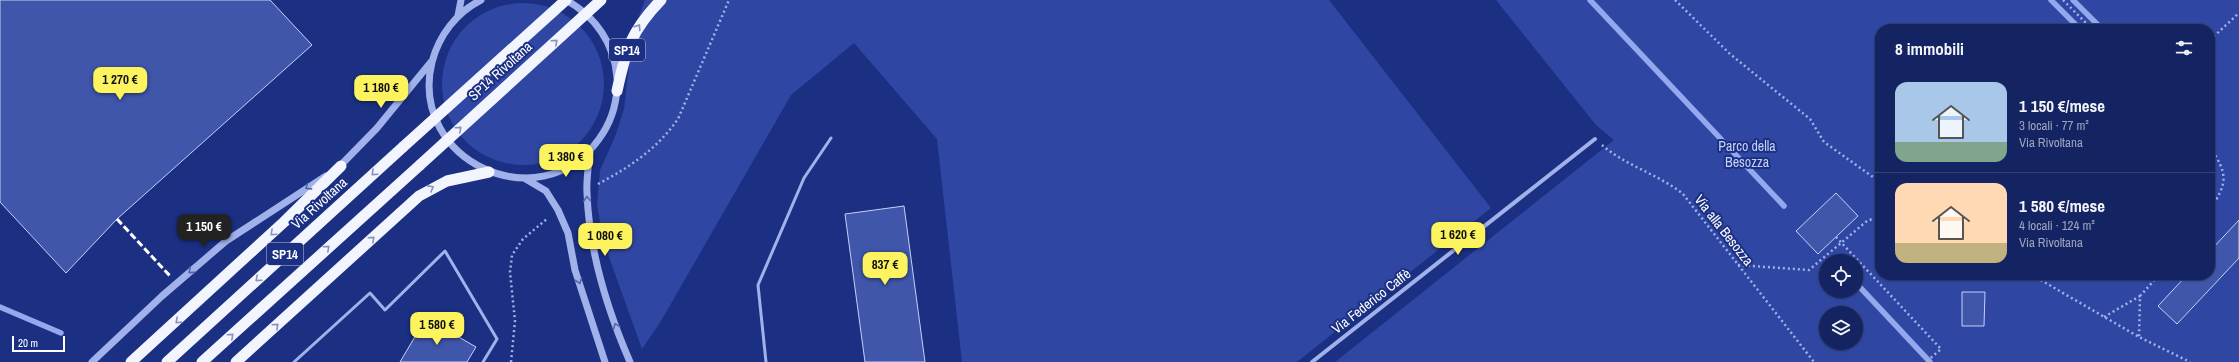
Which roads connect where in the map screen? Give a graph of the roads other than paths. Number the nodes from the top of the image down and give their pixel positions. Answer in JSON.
{"nodes":[{"id":1,"x":461,"y":0,"type":"edge"},
{"id":2,"x":481,"y":0,"type":"edge"},
{"id":3,"x":566,"y":0,"type":"edge"},
{"id":4,"x":601,"y":0,"type":"edge"},
{"id":5,"x":661,"y":0,"type":"edge"},
{"id":6,"x":458,"y":16,"type":"junction"},
{"id":7,"x":432,"y":61,"type":"junction"},
{"id":8,"x":617,"y":90,"type":"junction"},
{"id":9,"x":831,"y":138,"type":"dead end"},
{"id":10,"x":1594,"y":139,"type":"road end"},
{"id":11,"x":403,"y":147,"type":"joint"},
{"id":12,"x":590,"y":150,"type":"junction"},
{"id":13,"x":341,"y":166,"type":"junction"},
{"id":14,"x":489,"y":172,"type":"junction"},
{"id":15,"x":524,"y":178,"type":"junction"},
{"id":16,"x":92,"y":362,"type":"edge"},
{"id":17,"x":131,"y":362,"type":"edge"},
{"id":18,"x":167,"y":362,"type":"edge"},
{"id":19,"x":202,"y":362,"type":"edge"},
{"id":20,"x":236,"y":362,"type":"edge"},
{"id":21,"x":294,"y":362,"type":"edge"},
{"id":22,"x":483,"y":362,"type":"edge"},
{"id":23,"x":606,"y":362,"type":"edge"},
{"id":24,"x":630,"y":362,"type":"edge"},
{"id":25,"x":766,"y":362,"type":"edge"},
{"id":26,"x":1312,"y":362,"type":"edge"}],
"edges":[{"from":1,"to":6,"type":"street"},
{"from":2,"to":6,"type":"street"},
{"from":3,"to":8,"type":"street"},
{"from":3,"to":11,"type":"highway","name":"SP14 Rivoltana","number":"SP14","bridge":true},
{"from":19,"to":4,"type":"highway","name":"SP14 Rivoltana","number":"SP14","one_way":true,"bridge":true},
{"from":8,"to":5,"type":"highway","number":"SP14","one_way":true},
{"from":6,"to":7,"type":"street"},
{"from":7,"to":13,"type":"street","number":"SP14"},
{"from":7,"to":14,"type":"street"},
{"from":8,"to":12,"type":"street"},
{"from":9,"to":25,"type":"lane"},
{"from":10,"to":26,"type":"street","name":"Via Federico Caffè"},
{"from":11,"to":18,"type":"highway","name":"Via Rivoltana","number":"SP14","one_way":true},
{"from":12,"to":15,"type":"street"},
{"from":24,"to":12,"type":"street","one_way":true},
{"from":13,"to":16,"type":"street","one_way":true},
{"from":13,"to":17,"type":"highway","number":"SP14","one_way":true},
{"from":14,"to":15,"type":"street"},
{"from":20,"to":14,"type":"highway","one_way":true},
{"from":15,"to":23,"type":"street","one_way":true},
{"from":21,"to":22,"type":"lane"}]}
